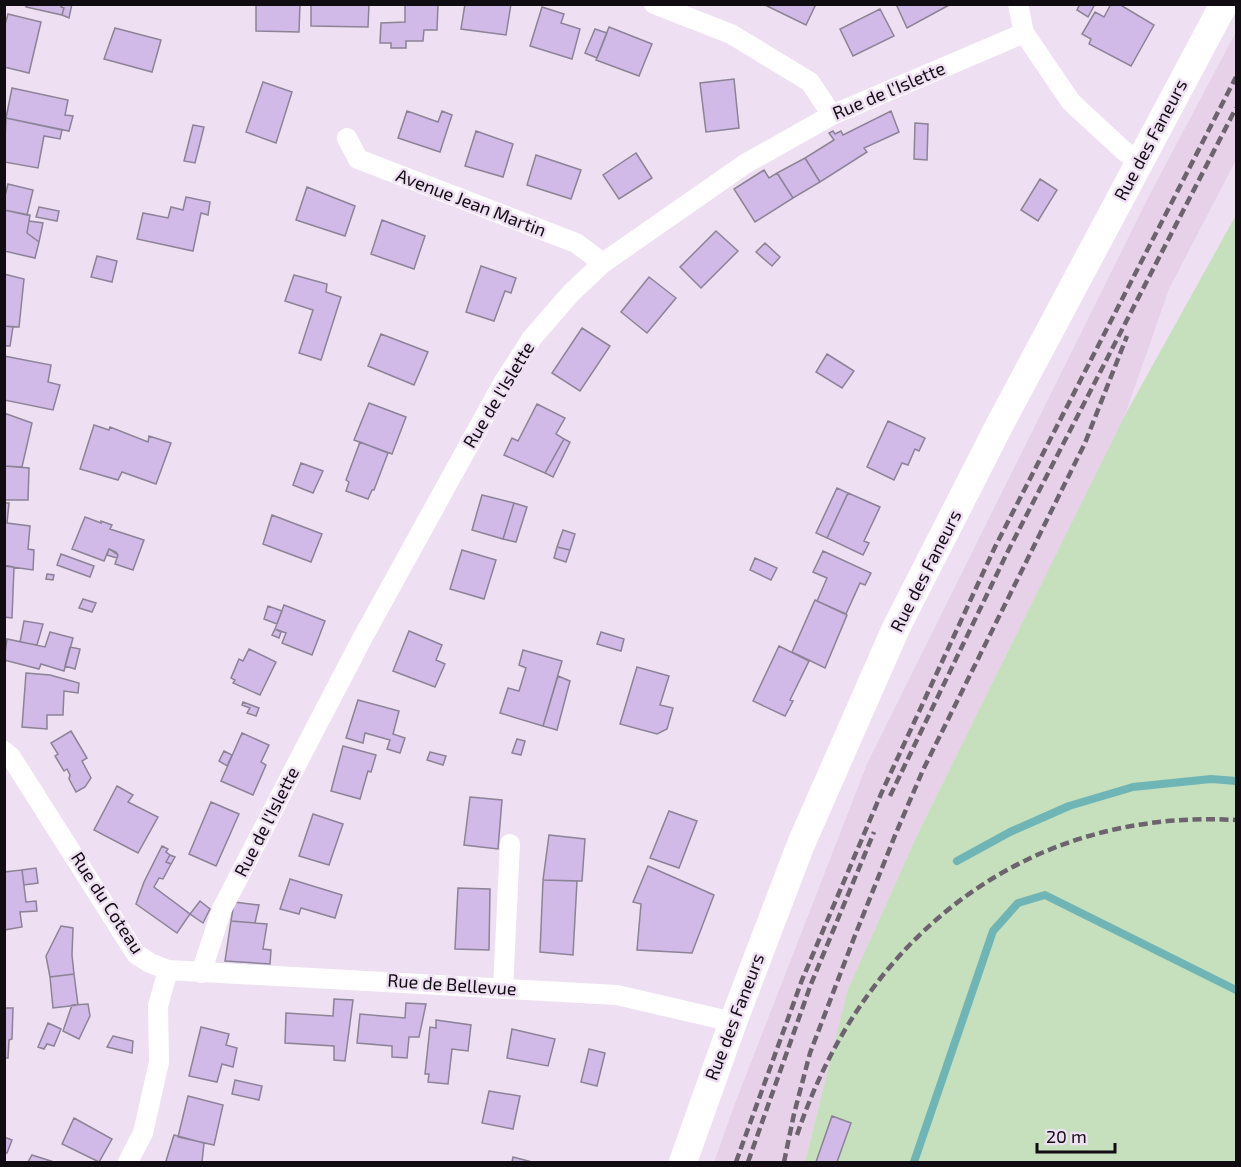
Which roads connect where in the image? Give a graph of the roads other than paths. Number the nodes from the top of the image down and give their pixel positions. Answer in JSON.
{"nodes":[{"id":1,"x":654,"y":4,"type":"edge"},
{"id":2,"x":1018,"y":4,"type":"edge"},
{"id":3,"x":1224,"y":4,"type":"edge"},
{"id":4,"x":1024,"y":33,"type":"junction"},
{"id":5,"x":832,"y":115,"type":"junction"},
{"id":6,"x":347,"y":138,"type":"dead end"},
{"id":7,"x":1140,"y":162,"type":"junction"},
{"id":8,"x":603,"y":263,"type":"junction"},
{"id":9,"x":4,"y":751,"type":"edge"},
{"id":10,"x":510,"y":844,"type":"dead end"},
{"id":11,"x":168,"y":970,"type":"junction"},
{"id":12,"x":201,"y":973,"type":"junction"},
{"id":13,"x":503,"y":988,"type":"junction"},
{"id":14,"x":733,"y":1022,"type":"junction"},
{"id":15,"x":128,"y":1162,"type":"edge"},
{"id":16,"x":683,"y":1162,"type":"edge"}],
"edges":[{"from":1,"to":5,"type":"street"},
{"from":2,"to":4,"type":"street"},
{"from":3,"to":7,"type":"street","name":"Rue des Faneurs"},
{"from":4,"to":5,"type":"street","name":"Rue de l'Islette"},
{"from":4,"to":7,"type":"street"},
{"from":5,"to":8,"type":"street","name":"Rue de l'Islette"},
{"from":6,"to":8,"type":"street","name":"Avenue Jean Martin"},
{"from":7,"to":14,"type":"street","name":"Rue des Faneurs"},
{"from":8,"to":12,"type":"street","name":"Rue de l'Islette"},
{"from":9,"to":11,"type":"street","name":"Rue du Coteau"},
{"from":10,"to":13,"type":"street"},
{"from":11,"to":12,"type":"street","name":"Rue de Bellevue"},
{"from":11,"to":15,"type":"street"},
{"from":12,"to":13,"type":"street","name":"Rue de Bellevue"},
{"from":13,"to":14,"type":"street","name":"Rue de Bellevue"},
{"from":14,"to":16,"type":"street","name":"Rue des Faneurs"}]}
